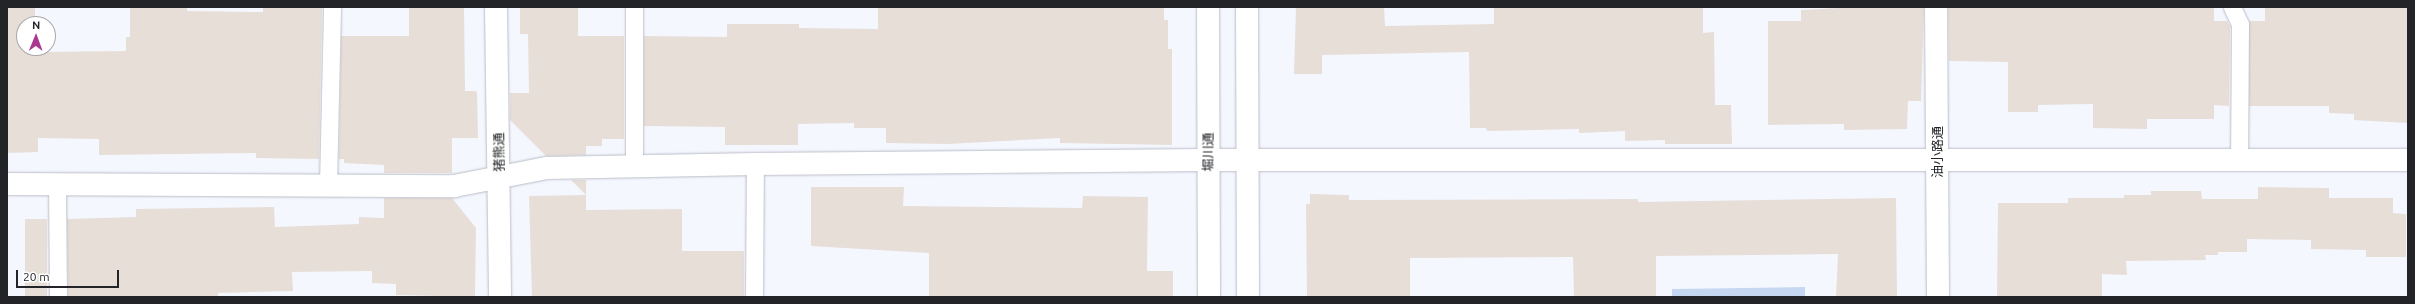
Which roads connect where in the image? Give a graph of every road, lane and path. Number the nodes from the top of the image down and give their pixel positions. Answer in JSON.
{"nodes":[{"id":1,"x":332,"y":7,"type":"edge"},
{"id":2,"x":496,"y":7,"type":"edge"},
{"id":3,"x":634,"y":7,"type":"edge"},
{"id":4,"x":1208,"y":7,"type":"edge"},
{"id":5,"x":1248,"y":7,"type":"edge"},
{"id":6,"x":1936,"y":7,"type":"edge"},
{"id":7,"x":2232,"y":7,"type":"edge"},
{"id":8,"x":1207,"y":160,"type":"junction"},
{"id":9,"x":2408,"y":160,"type":"edge"},
{"id":10,"x":1937,"y":161,"type":"junction"},
{"id":11,"x":2239,"y":161,"type":"junction"},
{"id":12,"x":1248,"y":162,"type":"junction"},
{"id":13,"x":755,"y":164,"type":"junction"},
{"id":14,"x":634,"y":166,"type":"junction"},
{"id":15,"x":499,"y":177,"type":"junction"},
{"id":16,"x":7,"y":184,"type":"edge"},
{"id":17,"x":57,"y":185,"type":"junction"},
{"id":18,"x":328,"y":185,"type":"junction"},
{"id":19,"x":58,"y":297,"type":"edge"},
{"id":20,"x":500,"y":297,"type":"edge"},
{"id":21,"x":754,"y":297,"type":"edge"},
{"id":22,"x":1209,"y":297,"type":"edge"},
{"id":23,"x":1248,"y":297,"type":"edge"},
{"id":24,"x":1938,"y":297,"type":"edge"}],
"edges":[{"from":1,"to":18,"type":"lane"},
{"from":2,"to":15,"type":"street","name":"猪熊通"},
{"from":3,"to":14,"type":"lane"},
{"from":4,"to":8,"type":"street","name":"堀川通"},
{"from":5,"to":12,"type":"street"},
{"from":6,"to":10,"type":"street","name":"油小路通"},
{"from":7,"to":11,"type":"lane"},
{"from":8,"to":12,"type":"street"},
{"from":8,"to":13,"type":"street"},
{"from":8,"to":22,"type":"street","name":"堀川通"},
{"from":9,"to":11,"type":"street"},
{"from":10,"to":11,"type":"street"},
{"from":10,"to":12,"type":"street"},
{"from":10,"to":24,"type":"street","name":"油小路通"},
{"from":12,"to":23,"type":"street"},
{"from":13,"to":14,"type":"street"},
{"from":13,"to":21,"type":"lane"},
{"from":14,"to":15,"type":"street"},
{"from":15,"to":18,"type":"street"},
{"from":15,"to":20,"type":"street","name":"猪熊通"},
{"from":16,"to":17,"type":"street"},
{"from":17,"to":18,"type":"street"},
{"from":17,"to":19,"type":"lane"}]}
